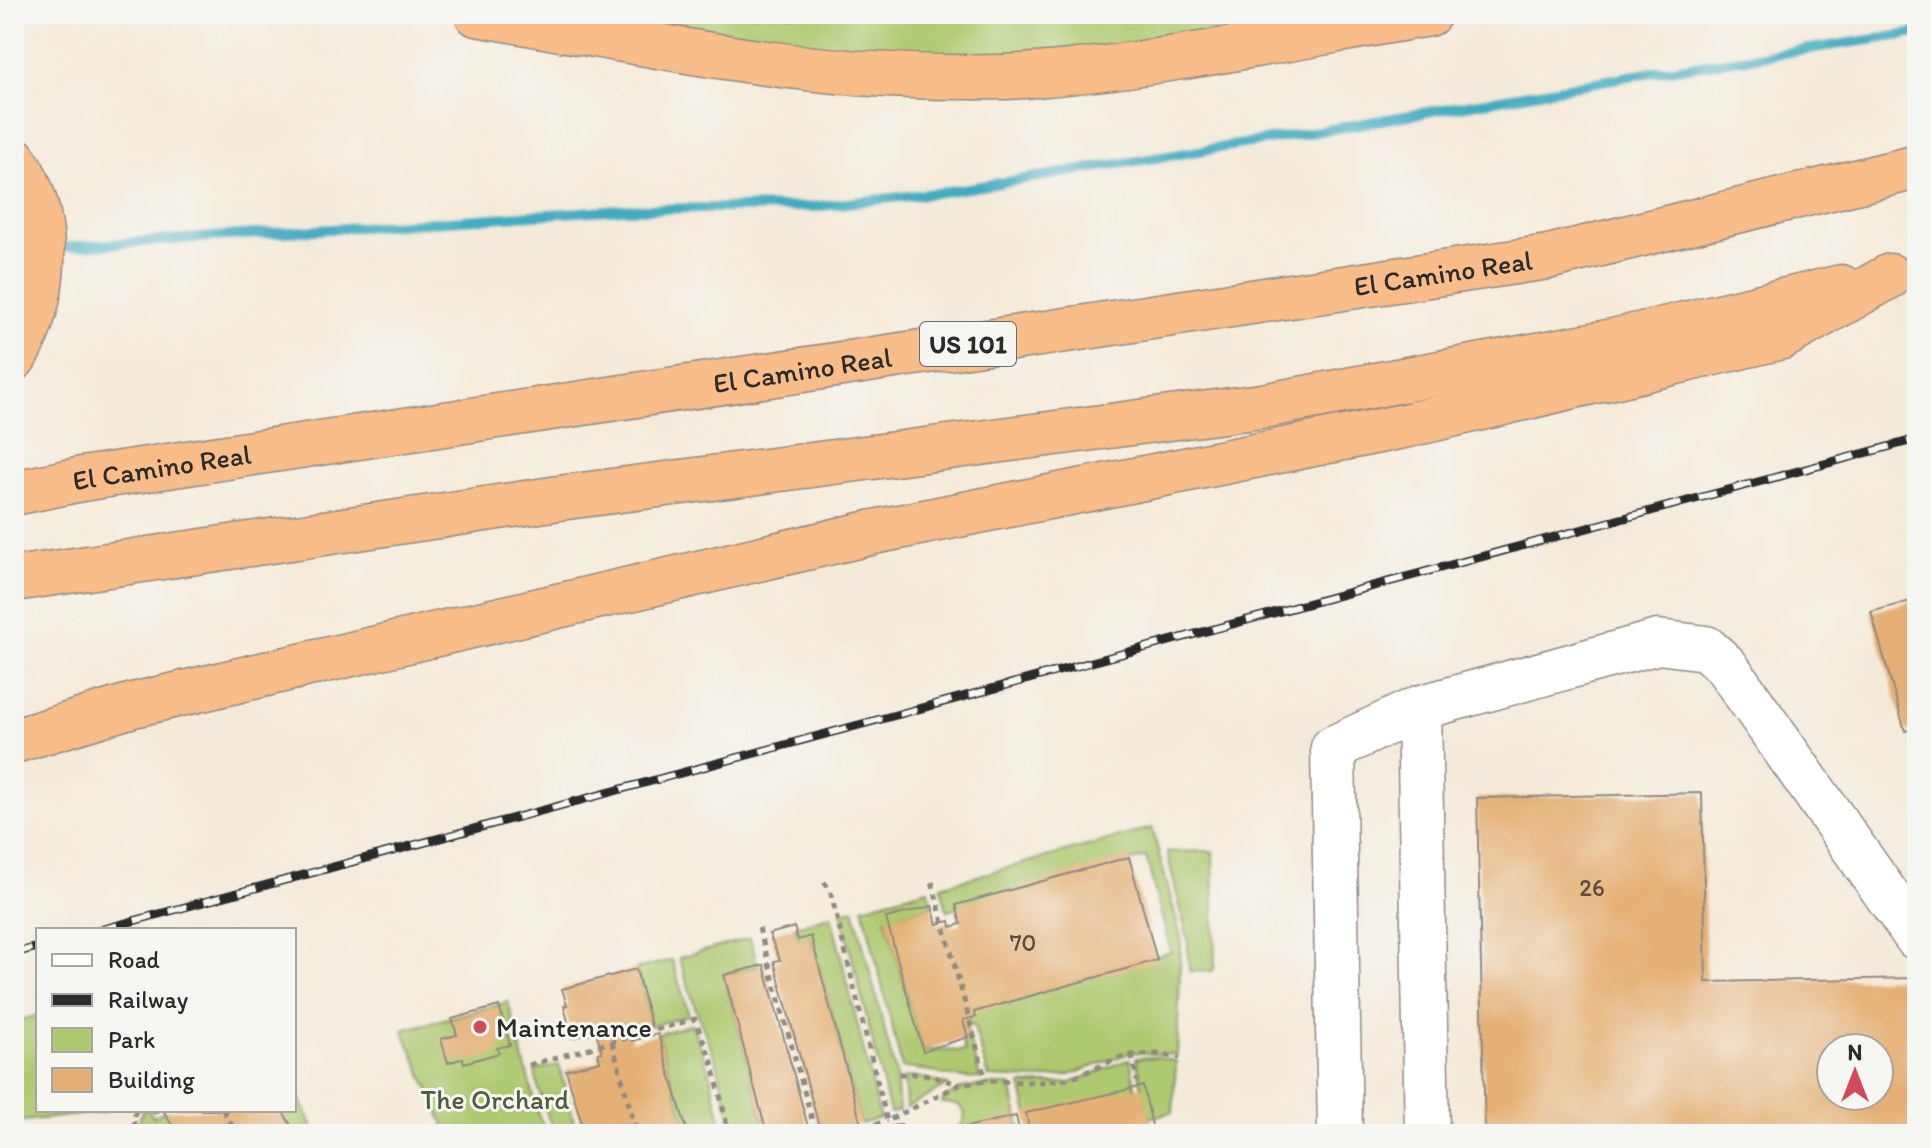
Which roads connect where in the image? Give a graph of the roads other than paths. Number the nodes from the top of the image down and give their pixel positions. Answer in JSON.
{"nodes":[{"id":1,"x":477,"y":14,"type":"edge"},
{"id":2,"x":1429,"y":14,"type":"edge"},
{"id":3,"x":14,"y":159,"type":"edge"},
{"id":4,"x":1917,"y":167,"type":"edge"},
{"id":5,"x":1904,"y":272,"type":"edge"},
{"id":6,"x":14,"y":358,"type":"edge"},
{"id":7,"x":14,"y":493,"type":"edge"},
{"id":8,"x":14,"y":579,"type":"edge"},
{"id":9,"x":1419,"y":708,"type":"junction"},
{"id":10,"x":14,"y":741,"type":"edge"},
{"id":11,"x":1917,"y":938,"type":"edge"},
{"id":12,"x":1340,"y":1134,"type":"edge"},
{"id":13,"x":1427,"y":1134,"type":"edge"}],
"edges":[{"from":1,"to":2,"type":"highway"},
{"from":3,"to":6,"type":"highway"},
{"from":4,"to":7,"type":"highway","name":"El Camino Real","number":"US 101"},
{"from":5,"to":8,"type":"highway"},
{"from":5,"to":10,"type":"highway"},
{"from":9,"to":11,"type":"lane"},
{"from":9,"to":12,"type":"lane"},
{"from":9,"to":13,"type":"lane"}]}
